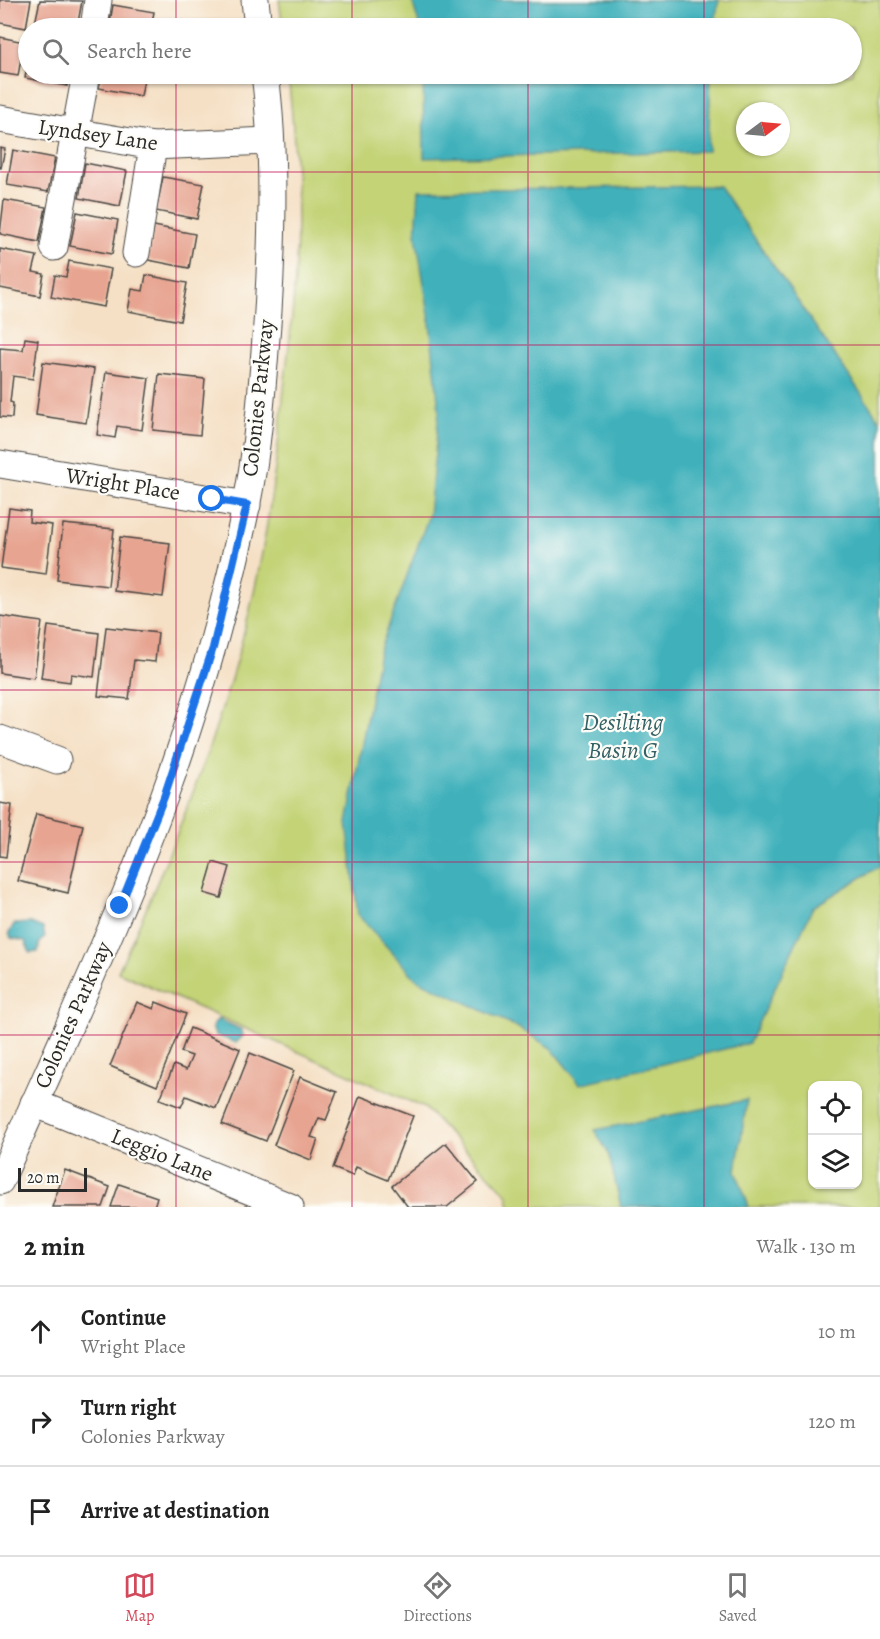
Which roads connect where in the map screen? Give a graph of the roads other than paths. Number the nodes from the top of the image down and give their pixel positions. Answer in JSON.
{"nodes":[{"id":1,"x":98,"y":0,"type":"edge"},
{"id":2,"x":255,"y":0,"type":"edge"},
{"id":3,"x":95,"y":18,"type":"edge"},
{"id":4,"x":257,"y":18,"type":"edge"},
{"id":5,"x":84,"y":84,"type":"edge"},
{"id":6,"x":266,"y":84,"type":"edge"},
{"id":7,"x":0,"y":119,"type":"edge"},
{"id":8,"x":76,"y":133,"type":"junction"},
{"id":9,"x":269,"y":141,"type":"junction"},
{"id":10,"x":153,"y":146,"type":"junction"},
{"id":11,"x":54,"y":247,"type":"dead end"},
{"id":12,"x":136,"y":253,"type":"dead end"},
{"id":13,"x":0,"y":464,"type":"edge"},
{"id":14,"x":247,"y":505,"type":"junction"},
{"id":15,"x":0,"y":740,"type":"edge"},
{"id":16,"x":57,"y":760,"type":"dead end"},
{"id":17,"x":34,"y":1103,"type":"junction"},
{"id":18,"x":0,"y":1181,"type":"edge"},
{"id":19,"x":290,"y":1207,"type":"edge"}],
"edges":[{"from":1,"to":3,"type":"street"},
{"from":2,"to":4,"type":"street"},
{"from":5,"to":8,"type":"street"},
{"from":6,"to":9,"type":"street","name":"Colonies Parkway"},
{"from":7,"to":8,"type":"street","name":"Lyndsey Lane"},
{"from":8,"to":10,"type":"street","name":"Lyndsey Lane"},
{"from":8,"to":11,"type":"street"},
{"from":9,"to":10,"type":"street","name":"Lyndsey Lane"},
{"from":9,"to":14,"type":"street","name":"Colonies Parkway"},
{"from":10,"to":12,"type":"street"},
{"from":13,"to":14,"type":"street","name":"Wright Place"},
{"from":14,"to":17,"type":"street","name":"Colonies Parkway"},
{"from":15,"to":16,"type":"street"},
{"from":17,"to":18,"type":"street","name":"Colonies Parkway"},
{"from":17,"to":19,"type":"street","name":"Leggio Lane"}]}
